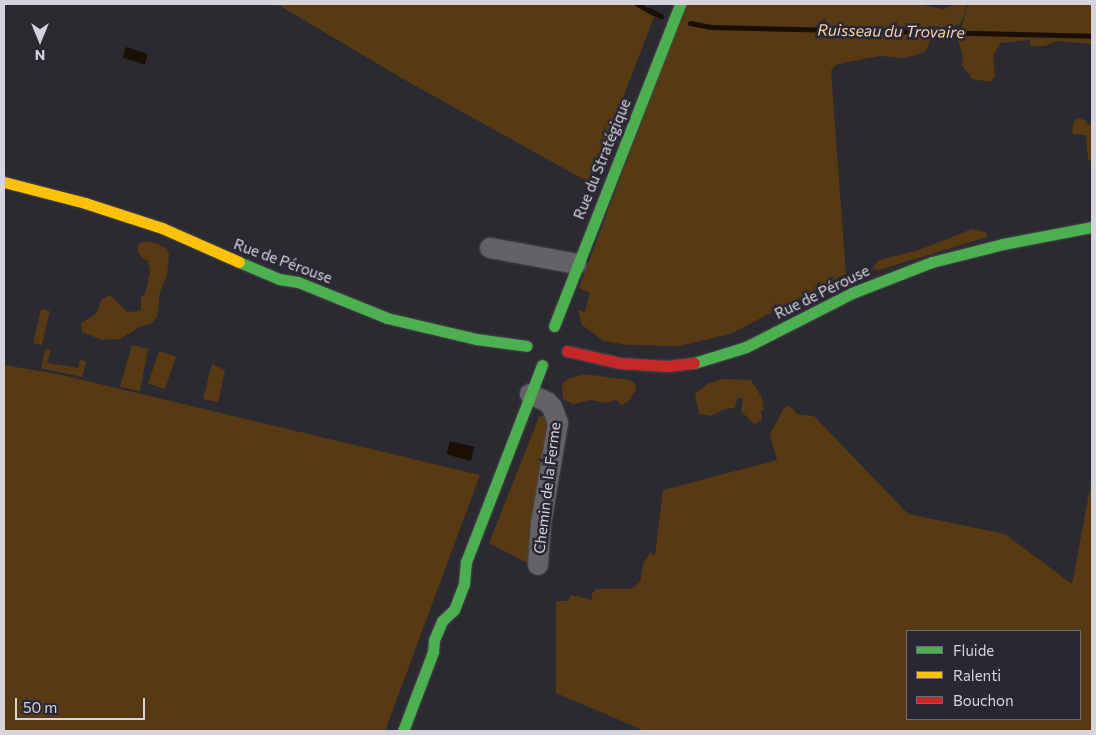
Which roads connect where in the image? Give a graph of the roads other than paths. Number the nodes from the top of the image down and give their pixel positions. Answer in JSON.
{"nodes":[{"id":1,"x":680,"y":4,"type":"edge"},
{"id":2,"x":4,"y":182,"type":"edge"},
{"id":3,"x":1092,"y":227,"type":"edge"},
{"id":4,"x":490,"y":248,"type":"dead end"},
{"id":5,"x":577,"y":264,"type":"junction"},
{"id":6,"x":542,"y":326,"type":"dead end"},
{"id":7,"x":554,"y":326,"type":"junction"},
{"id":8,"x":531,"y":333,"type":"dead end"},
{"id":9,"x":566,"y":341,"type":"junction"},
{"id":10,"x":527,"y":346,"type":"junction"},
{"id":11,"x":542,"y":365,"type":"junction"},
{"id":12,"x":530,"y":394,"type":"junction"},
{"id":13,"x":538,"y":566,"type":"dead end"},
{"id":14,"x":403,"y":731,"type":"edge"}],
"edges":[{"from":1,"to":5,"type":"street","name":"Rue du Stratégique"},
{"from":2,"to":10,"type":"street","name":"Rue de Pérouse"},
{"from":3,"to":9,"type":"street","name":"Rue de Pérouse"},
{"from":4,"to":5,"type":"street"},
{"from":5,"to":7,"type":"street","name":"Rue du Stratégique"},
{"from":6,"to":7,"type":"street"},
{"from":7,"to":9,"type":"street"},
{"from":8,"to":10,"type":"street"},
{"from":9,"to":11,"type":"street"},
{"from":10,"to":11,"type":"street"},
{"from":11,"to":12,"type":"street"},
{"from":12,"to":13,"type":"street","name":"Chemin de la Ferme"},
{"from":12,"to":14,"type":"street"}]}
